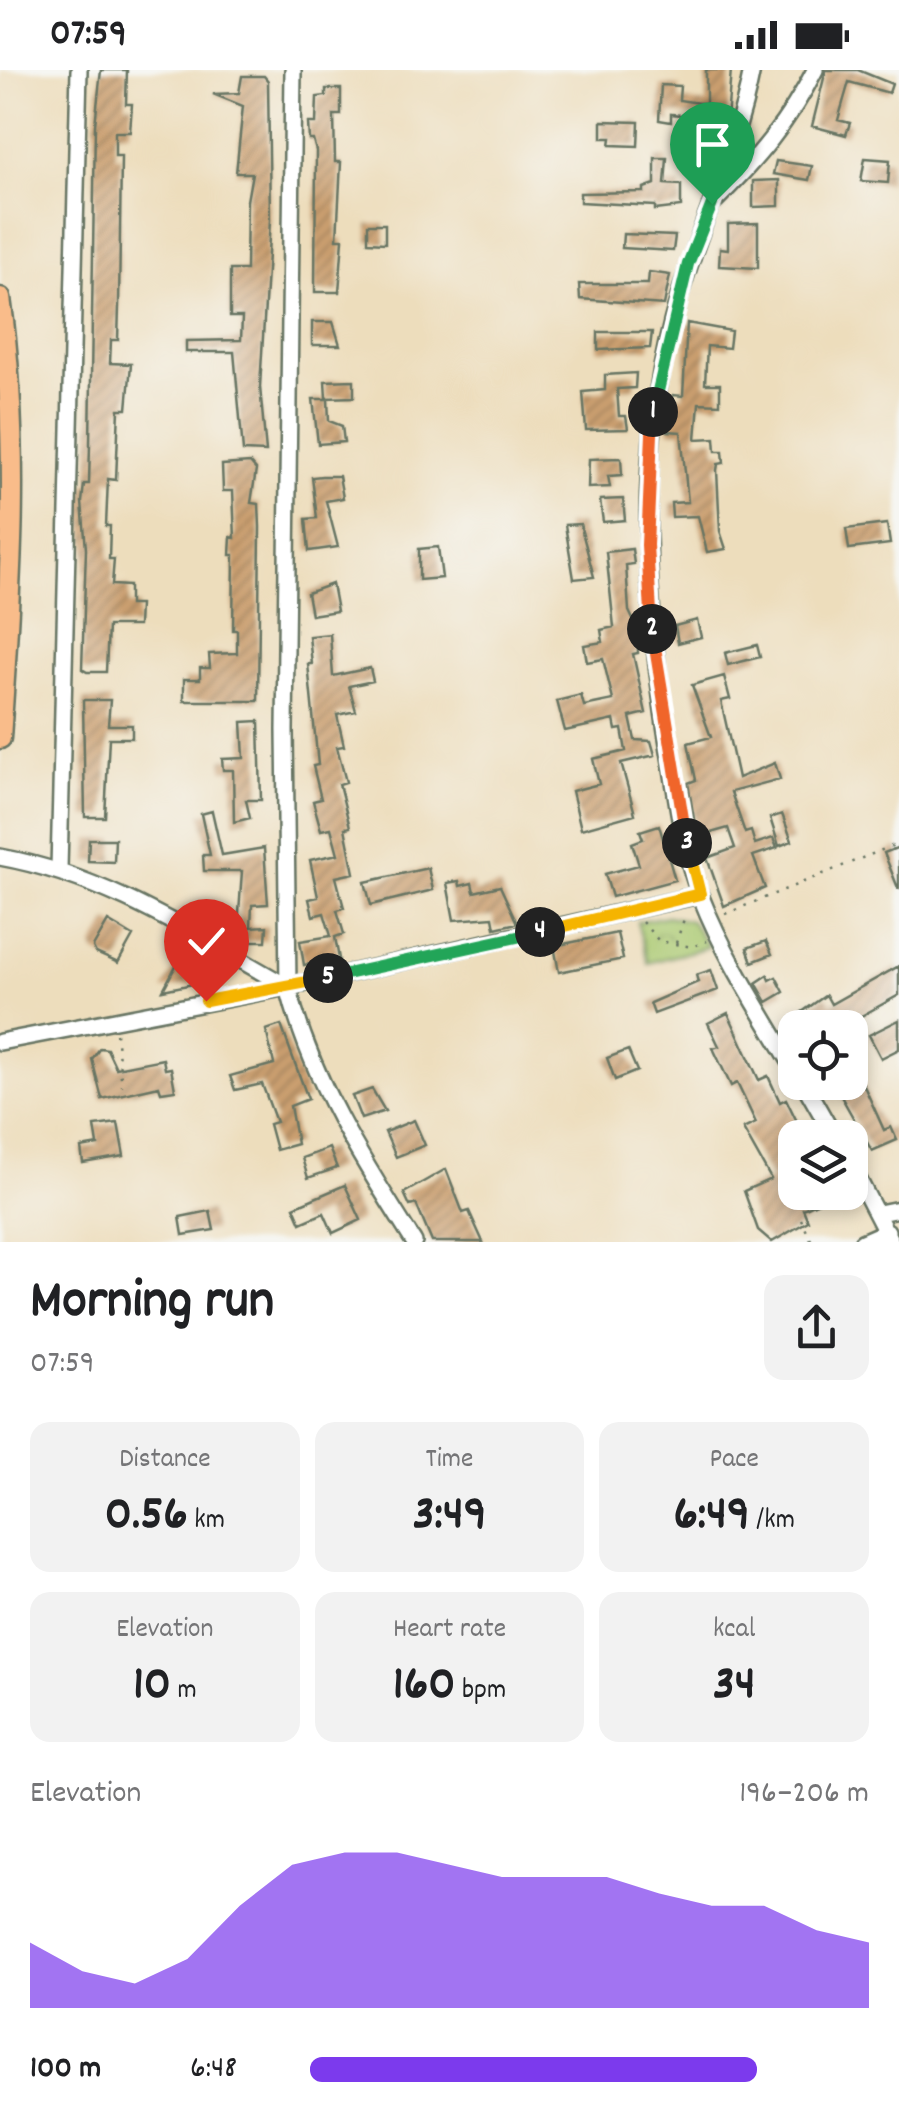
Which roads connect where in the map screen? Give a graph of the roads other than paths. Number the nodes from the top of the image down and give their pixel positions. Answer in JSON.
{"nodes":[{"id":1,"x":78,"y":70,"type":"edge"},
{"id":2,"x":293,"y":70,"type":"edge"},
{"id":3,"x":752,"y":70,"type":"edge"},
{"id":4,"x":815,"y":70,"type":"edge"},
{"id":5,"x":712,"y":204,"type":"junction"},
{"id":6,"x":0,"y":298,"type":"edge"},
{"id":7,"x":0,"y":738,"type":"edge"},
{"id":8,"x":0,"y":857,"type":"edge"},
{"id":9,"x":59,"y":869,"type":"junction"},
{"id":10,"x":700,"y":894,"type":"junction"},
{"id":11,"x":288,"y":987,"type":"junction"},
{"id":12,"x":778,"y":1039,"type":"edge"},
{"id":13,"x":0,"y":1042,"type":"edge"},
{"id":14,"x":868,"y":1194,"type":"edge"},
{"id":15,"x":899,"y":1208,"type":"edge"},
{"id":16,"x":879,"y":1213,"type":"junction"},
{"id":17,"x":889,"y":1237,"type":"edge"},
{"id":18,"x":414,"y":1242,"type":"edge"},
{"id":19,"x":862,"y":1242,"type":"edge"}],
"edges":[{"from":1,"to":9,"type":"street"},
{"from":2,"to":11,"type":"street"},
{"from":3,"to":5,"type":"street"},
{"from":4,"to":5,"type":"street"},
{"from":5,"to":10,"type":"street"},
{"from":6,"to":7,"type":"main road"},
{"from":8,"to":9,"type":"street"},
{"from":9,"to":11,"type":"street"},
{"from":10,"to":11,"type":"street"},
{"from":10,"to":12,"type":"street"},
{"from":11,"to":13,"type":"street"},
{"from":11,"to":18,"type":"street"},
{"from":14,"to":16,"type":"street"},
{"from":15,"to":16,"type":"street"},
{"from":16,"to":17,"type":"street"},
{"from":17,"to":19,"type":"street"}]}
